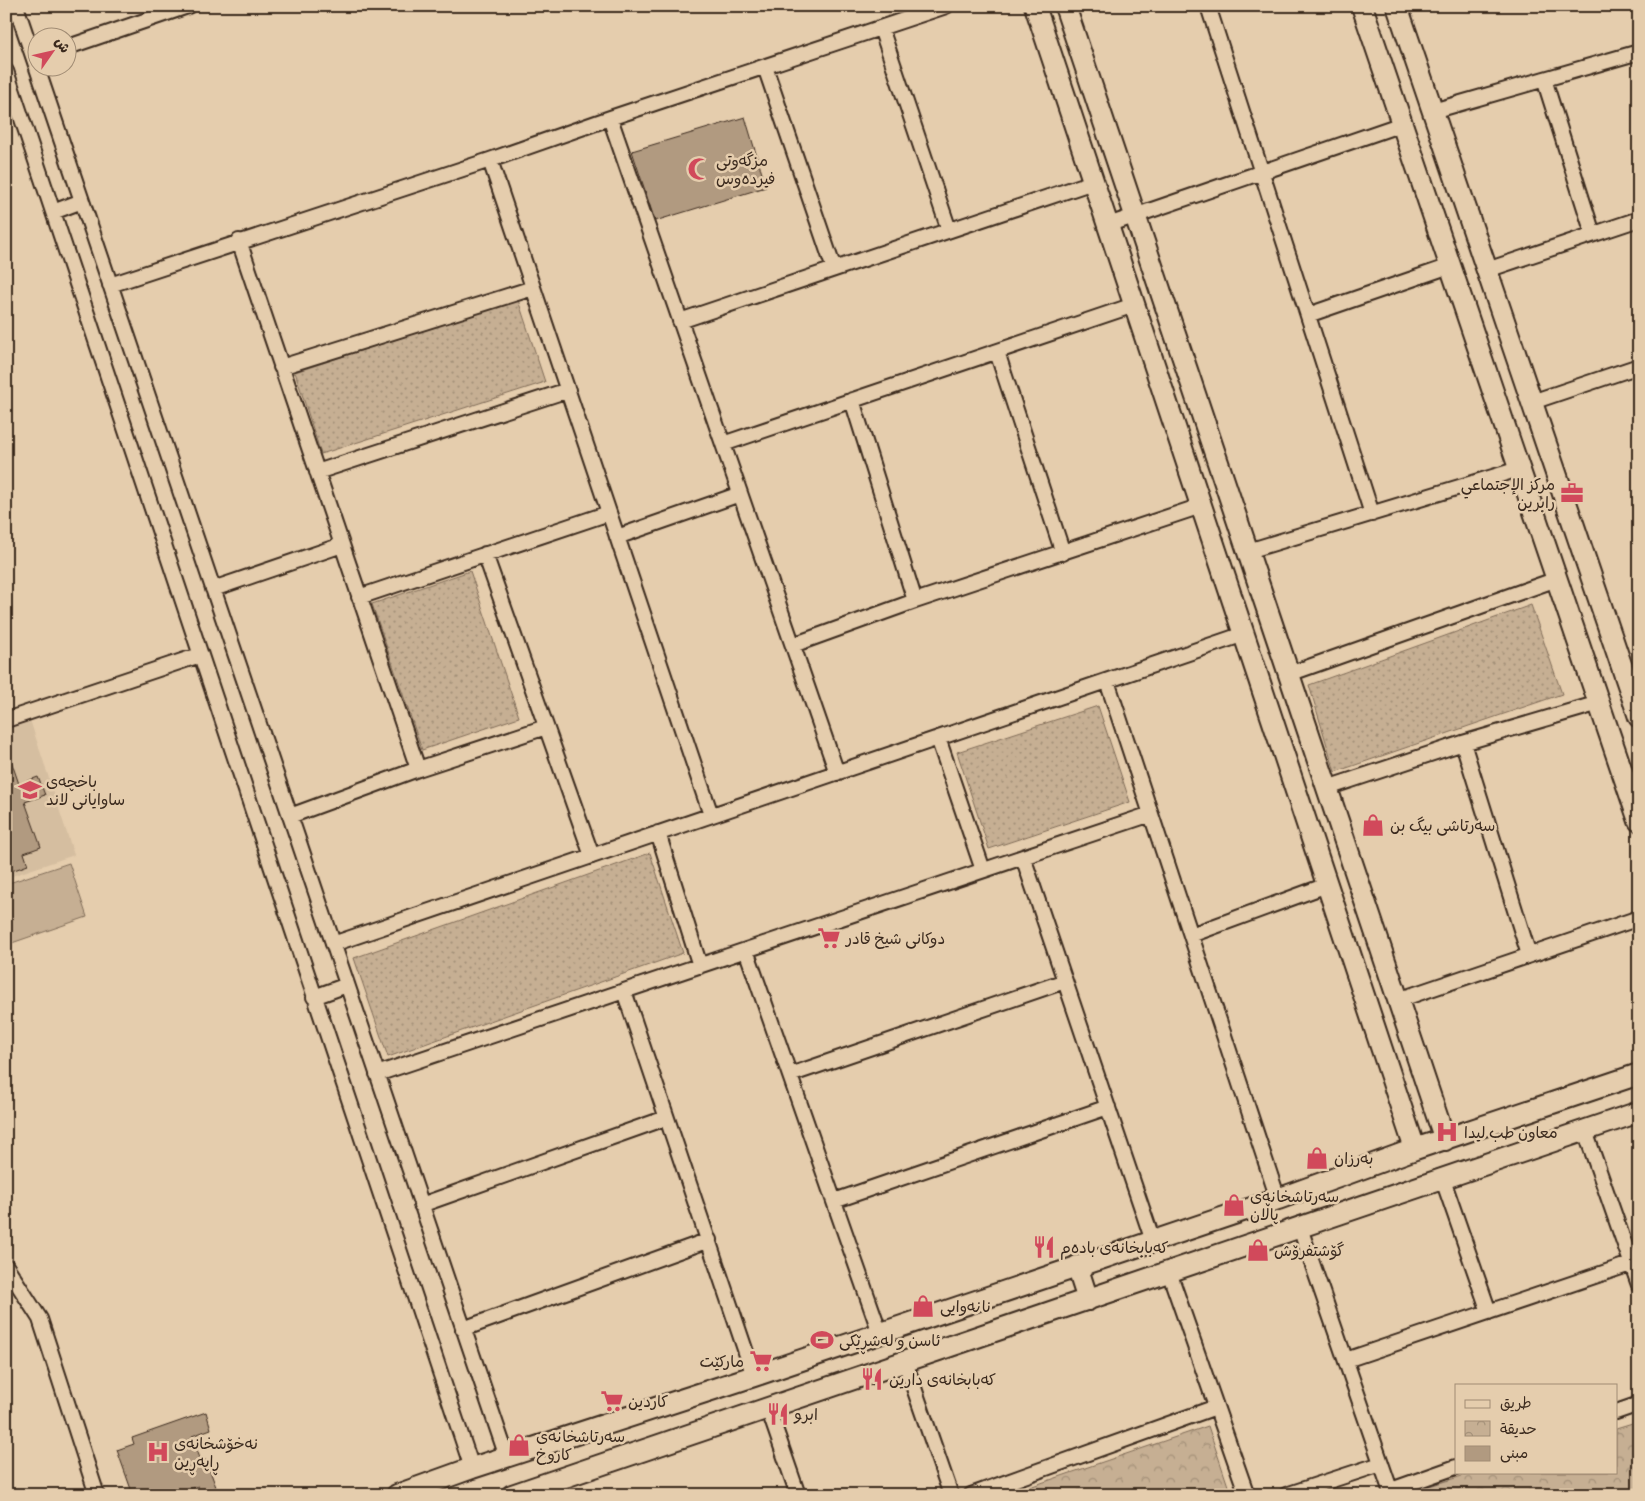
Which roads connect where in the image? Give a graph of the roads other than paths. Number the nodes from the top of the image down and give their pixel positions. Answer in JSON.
{"nodes":[{"id":1,"x":16,"y":6,"type":"edge"},
{"id":2,"x":188,"y":6,"type":"edge"},
{"id":3,"x":946,"y":6,"type":"edge"},
{"id":4,"x":1034,"y":6,"type":"edge"},
{"id":5,"x":1065,"y":6,"type":"edge"},
{"id":6,"x":1208,"y":6,"type":"edge"},
{"id":7,"x":1362,"y":6,"type":"edge"},
{"id":8,"x":1397,"y":6,"type":"edge"},
{"id":9,"x":881,"y":28,"type":"junction"},
{"id":10,"x":28,"y":38,"type":"edge"},
{"id":11,"x":78,"y":44,"type":"edge"},
{"id":12,"x":1639,"y":52,"type":"edge"},
{"id":13,"x":765,"y":67,"type":"junction"},
{"id":14,"x":6,"y":72,"type":"edge"},
{"id":15,"x":42,"y":78,"type":"edge"},
{"id":16,"x":1544,"y":79,"type":"junction"},
{"id":17,"x":1433,"y":111,"type":"junction"},
{"id":18,"x":610,"y":118,"type":"junction"},
{"id":19,"x":1402,"y":124,"type":"junction"},
{"id":20,"x":490,"y":160,"type":"junction"},
{"id":21,"x":1262,"y":172,"type":"junction"},
{"id":22,"x":1093,"y":182,"type":"junction"},
{"id":23,"x":82,"y":200,"type":"junction"},
{"id":24,"x":53,"y":212,"type":"junction"},
{"id":25,"x":1135,"y":216,"type":"junction"},
{"id":26,"x":1639,"y":219,"type":"edge"},
{"id":27,"x":1108,"y":225,"type":"junction"},
{"id":28,"x":948,"y":230,"type":"junction"},
{"id":29,"x":1593,"y":234,"type":"junction"},
{"id":30,"x":239,"y":241,"type":"junction"},
{"id":31,"x":1450,"y":266,"type":"junction"},
{"id":32,"x":834,"y":269,"type":"junction"},
{"id":33,"x":1487,"y":270,"type":"junction"},
{"id":34,"x":110,"y":285,"type":"junction"},
{"id":35,"x":533,"y":288,"type":"junction"},
{"id":36,"x":1134,"y":306,"type":"junction"},
{"id":37,"x":1308,"y":314,"type":"junction"},
{"id":38,"x":680,"y":321,"type":"junction"},
{"id":39,"x":1509,"y":333,"type":"junction"},
{"id":40,"x":1477,"y":345,"type":"junction"},
{"id":41,"x":997,"y":352,"type":"junction"},
{"id":42,"x":1639,"y":366,"type":"edge"},
{"id":43,"x":281,"y":367,"type":"junction"},
{"id":44,"x":568,"y":390,"type":"junction"},
{"id":45,"x":852,"y":400,"type":"junction"},
{"id":46,"x":1532,"y":402,"type":"junction"},
{"id":47,"x":723,"y":444,"type":"junction"},
{"id":48,"x":1519,"y":469,"type":"junction"},
{"id":49,"x":317,"y":472,"type":"junction"},
{"id":50,"x":740,"y":494,"type":"junction"},
{"id":51,"x":1201,"y":506,"type":"junction"},
{"id":52,"x":609,"y":513,"type":"junction"},
{"id":53,"x":1372,"y":514,"type":"junction"},
{"id":54,"x":617,"y":537,"type":"junction"},
{"id":55,"x":342,"y":545,"type":"junction"},
{"id":56,"x":1248,"y":552,"type":"junction"},
{"id":57,"x":1063,"y":553,"type":"junction"},
{"id":58,"x":485,"y":554,"type":"junction"},
{"id":59,"x":1556,"y":578,"type":"junction"},
{"id":60,"x":213,"y":588,"type":"junction"},
{"id":61,"x":360,"y":597,"type":"junction"},
{"id":62,"x":915,"y":601,"type":"junction"},
{"id":63,"x":1244,"y":634,"type":"junction"},
{"id":64,"x":792,"y":645,"type":"junction"},
{"id":65,"x":200,"y":655,"type":"junction"},
{"id":66,"x":1289,"y":674,"type":"junction"},
{"id":67,"x":1107,"y":681,"type":"junction"},
{"id":68,"x":1599,"y":703,"type":"junction"},
{"id":69,"x":1639,"y":717,"type":"edge"},
{"id":70,"x":6,"y":720,"type":"edge"},
{"id":71,"x":546,"y":727,"type":"junction"},
{"id":72,"x":938,"y":738,"type":"junction"},
{"id":73,"x":1463,"y":743,"type":"junction"},
{"id":74,"x":418,"y":769,"type":"junction"},
{"id":75,"x":836,"y":773,"type":"junction"},
{"id":76,"x":1327,"y":788,"type":"junction"},
{"id":77,"x":1151,"y":814,"type":"junction"},
{"id":78,"x":711,"y":815,"type":"junction"},
{"id":79,"x":290,"y":816,"type":"junction"},
{"id":80,"x":1639,"y":821,"type":"edge"},
{"id":81,"x":658,"y":834,"type":"junction"},
{"id":82,"x":592,"y":856,"type":"junction"},
{"id":83,"x":1023,"y":857,"type":"junction"},
{"id":84,"x":983,"y":870,"type":"junction"},
{"id":85,"x":1327,"y":884,"type":"junction"},
{"id":86,"x":1639,"y":918,"type":"edge"},
{"id":87,"x":1191,"y":935,"type":"junction"},
{"id":88,"x":333,"y":944,"type":"junction"},
{"id":89,"x":746,"y":950,"type":"junction"},
{"id":90,"x":1529,"y":956,"type":"junction"},
{"id":91,"x":700,"y":966,"type":"junction"},
{"id":92,"x":1065,"y":981,"type":"junction"},
{"id":93,"x":347,"y":985,"type":"junction"},
{"id":94,"x":624,"y":991,"type":"junction"},
{"id":95,"x":314,"y":997,"type":"junction"},
{"id":96,"x":1398,"y":1000,"type":"junction"},
{"id":97,"x":377,"y":1074,"type":"junction"},
{"id":98,"x":1639,"y":1074,"type":"edge"},
{"id":99,"x":790,"y":1075,"type":"junction"},
{"id":100,"x":1108,"y":1107,"type":"junction"},
{"id":101,"x":1639,"y":1112,"type":"edge"},
{"id":102,"x":666,"y":1118,"type":"junction"},
{"id":103,"x":1584,"y":1131,"type":"junction"},
{"id":104,"x":1445,"y":1140,"type":"junction"},
{"id":105,"x":1415,"y":1150,"type":"junction"},
{"id":106,"x":1443,"y":1180,"type":"junction"},
{"id":107,"x":1278,"y":1199,"type":"junction"},
{"id":108,"x":834,"y":1201,"type":"junction"},
{"id":109,"x":422,"y":1205,"type":"junction"},
{"id":110,"x":1300,"y":1228,"type":"junction"},
{"id":111,"x":709,"y":1240,"type":"junction"},
{"id":112,"x":1153,"y":1241,"type":"junction"},
{"id":113,"x":1635,"y":1262,"type":"edge"},
{"id":114,"x":6,"y":1266,"type":"edge"},
{"id":115,"x":1077,"y":1266,"type":"junction"},
{"id":116,"x":1169,"y":1272,"type":"junction"},
{"id":117,"x":1639,"y":1285,"type":"edge"},
{"id":118,"x":1088,"y":1300,"type":"junction"},
{"id":119,"x":1488,"y":1312,"type":"junction"},
{"id":120,"x":463,"y":1329,"type":"junction"},
{"id":121,"x":880,"y":1333,"type":"junction"},
{"id":122,"x":1346,"y":1360,"type":"junction"},
{"id":123,"x":905,"y":1362,"type":"junction"},
{"id":124,"x":754,"y":1376,"type":"junction"},
{"id":125,"x":1639,"y":1404,"type":"edge"},
{"id":126,"x":1216,"y":1406,"type":"junction"},
{"id":127,"x":768,"y":1408,"type":"junction"},
{"id":128,"x":1618,"y":1411,"type":"edge"},
{"id":129,"x":507,"y":1457,"type":"junction"},
{"id":130,"x":1381,"y":1464,"type":"junction"},
{"id":131,"x":1455,"y":1467,"type":"edge"},
{"id":132,"x":472,"y":1468,"type":"junction"},
{"id":133,"x":1392,"y":1492,"type":"edge"},
{"id":134,"x":97,"y":1495,"type":"edge"},
{"id":135,"x":397,"y":1495,"type":"edge"},
{"id":136,"x":512,"y":1495,"type":"edge"},
{"id":137,"x":798,"y":1495,"type":"edge"},
{"id":138,"x":951,"y":1495,"type":"edge"},
{"id":139,"x":971,"y":1495,"type":"edge"},
{"id":140,"x":1247,"y":1495,"type":"edge"},
{"id":141,"x":1286,"y":1495,"type":"edge"}],
"edges":[{"from":1,"to":10,"type":"street"},
{"from":2,"to":11,"type":"street"},
{"from":3,"to":9,"type":"street"},
{"from":4,"to":22,"type":"street"},
{"from":5,"to":25,"type":"street"},
{"from":6,"to":21,"type":"street"},
{"from":7,"to":19,"type":"street"},
{"from":8,"to":17,"type":"street"},
{"from":9,"to":13,"type":"street"},
{"from":9,"to":28,"type":"street"},
{"from":12,"to":16,"type":"street"},
{"from":13,"to":18,"type":"street"},
{"from":13,"to":32,"type":"street"},
{"from":14,"to":24,"type":"street"},
{"from":15,"to":23,"type":"street"},
{"from":16,"to":17,"type":"street"},
{"from":16,"to":29,"type":"street"},
{"from":17,"to":33,"type":"street"},
{"from":18,"to":20,"type":"street"},
{"from":18,"to":38,"type":"street"},
{"from":19,"to":21,"type":"street"},
{"from":19,"to":31,"type":"street"},
{"from":20,"to":30,"type":"street"},
{"from":20,"to":35,"type":"street"},
{"from":21,"to":25,"type":"street"},
{"from":21,"to":37,"type":"street"},
{"from":22,"to":27,"type":"street"},
{"from":22,"to":28,"type":"street"},
{"from":23,"to":24,"type":"street"},
{"from":23,"to":34,"type":"street"},
{"from":24,"to":65,"type":"street"},
{"from":25,"to":27,"type":"street"},
{"from":25,"to":56,"type":"street"},
{"from":26,"to":29,"type":"street"},
{"from":27,"to":36,"type":"street"},
{"from":28,"to":32,"type":"street"},
{"from":29,"to":33,"type":"street"},
{"from":30,"to":34,"type":"street"},
{"from":30,"to":43,"type":"street"},
{"from":31,"to":37,"type":"street"},
{"from":31,"to":40,"type":"street"},
{"from":32,"to":38,"type":"street"},
{"from":33,"to":39,"type":"street"},
{"from":34,"to":60,"type":"street"},
{"from":35,"to":43,"type":"street"},
{"from":35,"to":44,"type":"street"},
{"from":36,"to":41,"type":"street"},
{"from":36,"to":51,"type":"street"},
{"from":37,"to":53,"type":"street"},
{"from":38,"to":47,"type":"street"},
{"from":39,"to":40,"type":"street"},
{"from":39,"to":46,"type":"street"},
{"from":40,"to":48,"type":"street"},
{"from":41,"to":45,"type":"street"},
{"from":41,"to":57,"type":"street"},
{"from":42,"to":46,"type":"street"},
{"from":43,"to":49,"type":"street"},
{"from":44,"to":49,"type":"street"},
{"from":44,"to":52,"type":"street"},
{"from":45,"to":47,"type":"street"},
{"from":45,"to":62,"type":"street"},
{"from":46,"to":69,"type":"street"},
{"from":47,"to":50,"type":"street"},
{"from":48,"to":53,"type":"street"},
{"from":48,"to":59,"type":"street"},
{"from":49,"to":55,"type":"street"},
{"from":50,"to":54,"type":"street"},
{"from":50,"to":64,"type":"street"},
{"from":51,"to":57,"type":"street"},
{"from":51,"to":63,"type":"street"},
{"from":52,"to":54,"type":"street"},
{"from":52,"to":58,"type":"street"},
{"from":53,"to":56,"type":"street"},
{"from":54,"to":78,"type":"street"},
{"from":55,"to":60,"type":"street"},
{"from":55,"to":61,"type":"street"},
{"from":56,"to":66,"type":"street"},
{"from":57,"to":62,"type":"street"},
{"from":58,"to":61,"type":"street"},
{"from":58,"to":71,"type":"street"},
{"from":59,"to":66,"type":"street"},
{"from":59,"to":68,"type":"street"},
{"from":60,"to":79,"type":"street"},
{"from":61,"to":74,"type":"street"},
{"from":62,"to":64,"type":"street"},
{"from":63,"to":67,"type":"street"},
{"from":63,"to":85,"type":"street"},
{"from":64,"to":75,"type":"street"},
{"from":65,"to":70,"type":"street"},
{"from":65,"to":95,"type":"street"},
{"from":66,"to":76,"type":"street"},
{"from":67,"to":72,"type":"street"},
{"from":67,"to":77,"type":"street"},
{"from":68,"to":73,"type":"street"},
{"from":68,"to":80,"type":"street"},
{"from":71,"to":74,"type":"street"},
{"from":71,"to":82,"type":"street"},
{"from":72,"to":75,"type":"street"},
{"from":72,"to":84,"type":"street"},
{"from":73,"to":76,"type":"street"},
{"from":73,"to":90,"type":"street"},
{"from":74,"to":79,"type":"street"},
{"from":75,"to":78,"type":"street"},
{"from":76,"to":96,"type":"street"},
{"from":77,"to":83,"type":"street"},
{"from":77,"to":87,"type":"street"},
{"from":78,"to":81,"type":"street"},
{"from":79,"to":88,"type":"street"},
{"from":81,"to":82,"type":"street"},
{"from":81,"to":91,"type":"street"},
{"from":82,"to":88,"type":"street"},
{"from":83,"to":84,"type":"street"},
{"from":83,"to":92,"type":"street"},
{"from":84,"to":89,"type":"street"},
{"from":85,"to":87,"type":"street"},
{"from":85,"to":105,"type":"street"},
{"from":86,"to":90,"type":"street"},
{"from":87,"to":107,"type":"street"},
{"from":88,"to":93,"type":"street"},
{"from":89,"to":91,"type":"street"},
{"from":89,"to":99,"type":"street"},
{"from":90,"to":96,"type":"street"},
{"from":91,"to":94,"type":"street"},
{"from":92,"to":99,"type":"street"},
{"from":92,"to":100,"type":"street"},
{"from":93,"to":95,"type":"street"},
{"from":93,"to":97,"type":"street"},
{"from":94,"to":97,"type":"street"},
{"from":94,"to":102,"type":"street"},
{"from":95,"to":132,"type":"street"},
{"from":96,"to":104,"type":"street"},
{"from":97,"to":109,"type":"street"},
{"from":98,"to":104,"type":"street"},
{"from":99,"to":108,"type":"street"},
{"from":100,"to":108,"type":"street"},
{"from":100,"to":112,"type":"street"},
{"from":101,"to":103,"type":"street"},
{"from":102,"to":109,"type":"street"},
{"from":102,"to":111,"type":"street"},
{"from":103,"to":106,"type":"street"},
{"from":103,"to":113,"type":"street"},
{"from":104,"to":105,"type":"street"},
{"from":105,"to":107,"type":"street"},
{"from":106,"to":110,"type":"street"},
{"from":106,"to":119,"type":"street"},
{"from":107,"to":112,"type":"street"},
{"from":108,"to":121,"type":"street"},
{"from":109,"to":120,"type":"street"},
{"from":110,"to":116,"type":"street"},
{"from":110,"to":122,"type":"street"},
{"from":111,"to":120,"type":"street"},
{"from":111,"to":124,"type":"street"},
{"from":112,"to":115,"type":"street"},
{"from":113,"to":117,"type":"street"},
{"from":113,"to":119,"type":"street"},
{"from":114,"to":134,"type":"street"},
{"from":115,"to":118,"type":"street"},
{"from":115,"to":121,"type":"street"},
{"from":116,"to":118,"type":"street"},
{"from":116,"to":126,"type":"street"},
{"from":118,"to":123,"type":"street"},
{"from":119,"to":122,"type":"street"},
{"from":120,"to":129,"type":"street"},
{"from":121,"to":124,"type":"street"},
{"from":122,"to":130,"type":"street"},
{"from":123,"to":127,"type":"street"},
{"from":123,"to":138,"type":"street"},
{"from":124,"to":129,"type":"street"},
{"from":125,"to":128,"type":"street"},
{"from":126,"to":139,"type":"street"},
{"from":126,"to":140,"type":"street"},
{"from":127,"to":136,"type":"street"},
{"from":127,"to":137,"type":"street"},
{"from":129,"to":132,"type":"street"},
{"from":130,"to":133,"type":"street"},
{"from":130,"to":141,"type":"street"},
{"from":131,"to":133,"type":"street"},
{"from":132,"to":135,"type":"street"}]}
